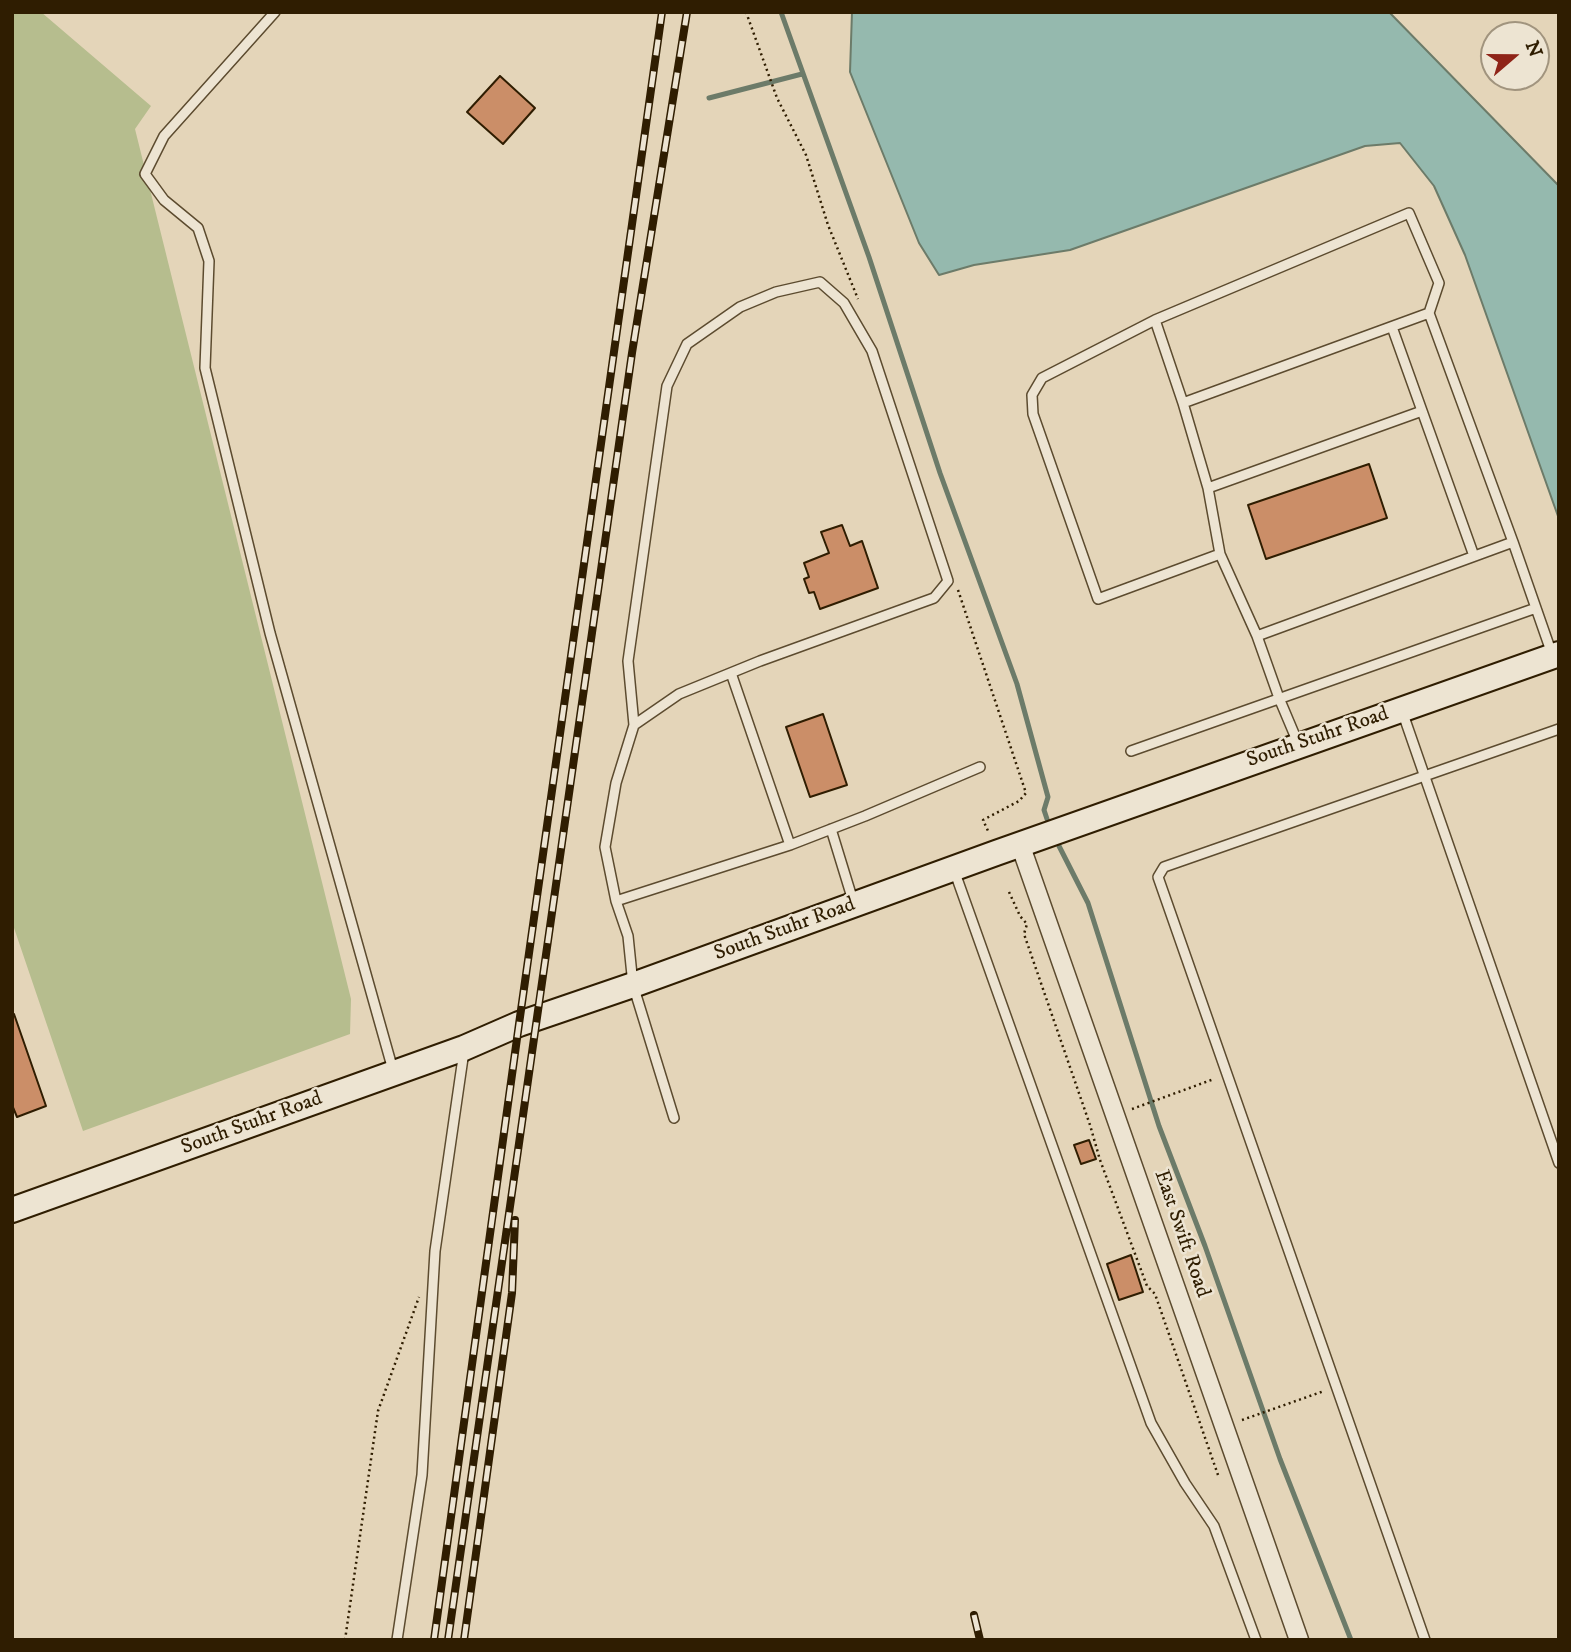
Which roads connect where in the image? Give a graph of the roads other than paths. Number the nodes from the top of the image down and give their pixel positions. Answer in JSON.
{"nodes":[{"id":1,"x":275,"y":12,"type":"edge"},
{"id":2,"x":1429,"y":313,"type":"junction"},
{"id":3,"x":1154,"y":320,"type":"junction"},
{"id":4,"x":1392,"y":327,"type":"junction"},
{"id":5,"x":1183,"y":403,"type":"junction"},
{"id":6,"x":1422,"y":411,"type":"junction"},
{"id":7,"x":1208,"y":488,"type":"junction"},
{"id":8,"x":1513,"y":542,"type":"junction"},
{"id":9,"x":1220,"y":554,"type":"junction"},
{"id":10,"x":1474,"y":555,"type":"junction"},
{"id":11,"x":1536,"y":608,"type":"junction"},
{"id":12,"x":1258,"y":636,"type":"junction"},
{"id":13,"x":1556,"y":655,"type":"edge"},
{"id":14,"x":732,"y":673,"type":"junction"},
{"id":15,"x":1279,"y":698,"type":"junction"},
{"id":16,"x":1401,"y":709,"type":"junction"},
{"id":17,"x":634,"y":725,"type":"junction"},
{"id":18,"x":1559,"y":729,"type":"edge"},
{"id":19,"x":1299,"y":745,"type":"junction"},
{"id":20,"x":1131,"y":751,"type":"dead end"},
{"id":21,"x":980,"y":767,"type":"dead end"},
{"id":22,"x":1425,"y":778,"type":"junction"},
{"id":23,"x":831,"y":829,"type":"junction"},
{"id":24,"x":1020,"y":844,"type":"junction"},
{"id":25,"x":790,"y":845,"type":"junction"},
{"id":26,"x":954,"y":868,"type":"junction"},
{"id":27,"x":616,"y":901,"type":"junction"},
{"id":28,"x":854,"y":904,"type":"junction"},
{"id":29,"x":633,"y":985,"type":"junction"},
{"id":30,"x":464,"y":1048,"type":"junction"},
{"id":31,"x":393,"y":1073,"type":"junction"},
{"id":32,"x":674,"y":1118,"type":"dead end"},
{"id":33,"x":1559,"y":1163,"type":"edge"},
{"id":34,"x":12,"y":1210,"type":"edge"},
{"id":35,"x":397,"y":1640,"type":"edge"},
{"id":36,"x":1256,"y":1640,"type":"edge"},
{"id":37,"x":1298,"y":1640,"type":"edge"},
{"id":38,"x":1424,"y":1640,"type":"edge"}],
"edges":[{"from":1,"to":31,"type":"lane"},
{"from":2,"to":3,"type":"lane"},
{"from":2,"to":4,"type":"lane"},
{"from":2,"to":8,"type":"lane"},
{"from":3,"to":5,"type":"lane"},
{"from":3,"to":9,"type":"lane"},
{"from":4,"to":5,"type":"lane"},
{"from":4,"to":6,"type":"lane"},
{"from":5,"to":7,"type":"lane"},
{"from":6,"to":7,"type":"lane"},
{"from":6,"to":10,"type":"lane"},
{"from":7,"to":9,"type":"lane"},
{"from":8,"to":10,"type":"lane"},
{"from":8,"to":11,"type":"lane"},
{"from":9,"to":12,"type":"lane"},
{"from":10,"to":12,"type":"lane"},
{"from":11,"to":13,"type":"lane"},
{"from":11,"to":15,"type":"lane"},
{"from":12,"to":15,"type":"lane"},
{"from":13,"to":16,"type":"main road","name":"South Stuhr Road"},
{"from":14,"to":17,"type":"lane"},
{"from":14,"to":17,"type":"lane"},
{"from":14,"to":25,"type":"lane"},
{"from":15,"to":19,"type":"lane"},
{"from":15,"to":20,"type":"lane"},
{"from":16,"to":19,"type":"main road","name":"South Stuhr Road"},
{"from":16,"to":22,"type":"lane"},
{"from":17,"to":27,"type":"lane"},
{"from":18,"to":22,"type":"lane"},
{"from":19,"to":24,"type":"main road","name":"South Stuhr Road"},
{"from":21,"to":23,"type":"lane"},
{"from":22,"to":33,"type":"lane"},
{"from":22,"to":38,"type":"lane"},
{"from":23,"to":25,"type":"lane"},
{"from":23,"to":28,"type":"lane"},
{"from":24,"to":26,"type":"main road","name":"South Stuhr Road"},
{"from":24,"to":37,"type":"street","name":"East Swift Road"},
{"from":25,"to":27,"type":"lane"},
{"from":26,"to":28,"type":"main road","name":"South Stuhr Road"},
{"from":26,"to":36,"type":"lane"},
{"from":27,"to":29,"type":"lane"},
{"from":28,"to":29,"type":"main road","name":"South Stuhr Road"},
{"from":29,"to":30,"type":"main road","name":"South Stuhr Road"},
{"from":29,"to":32,"type":"lane"},
{"from":30,"to":31,"type":"main road","name":"South Stuhr Road"},
{"from":30,"to":35,"type":"lane"},
{"from":31,"to":34,"type":"main road","name":"South Stuhr Road"}]}
